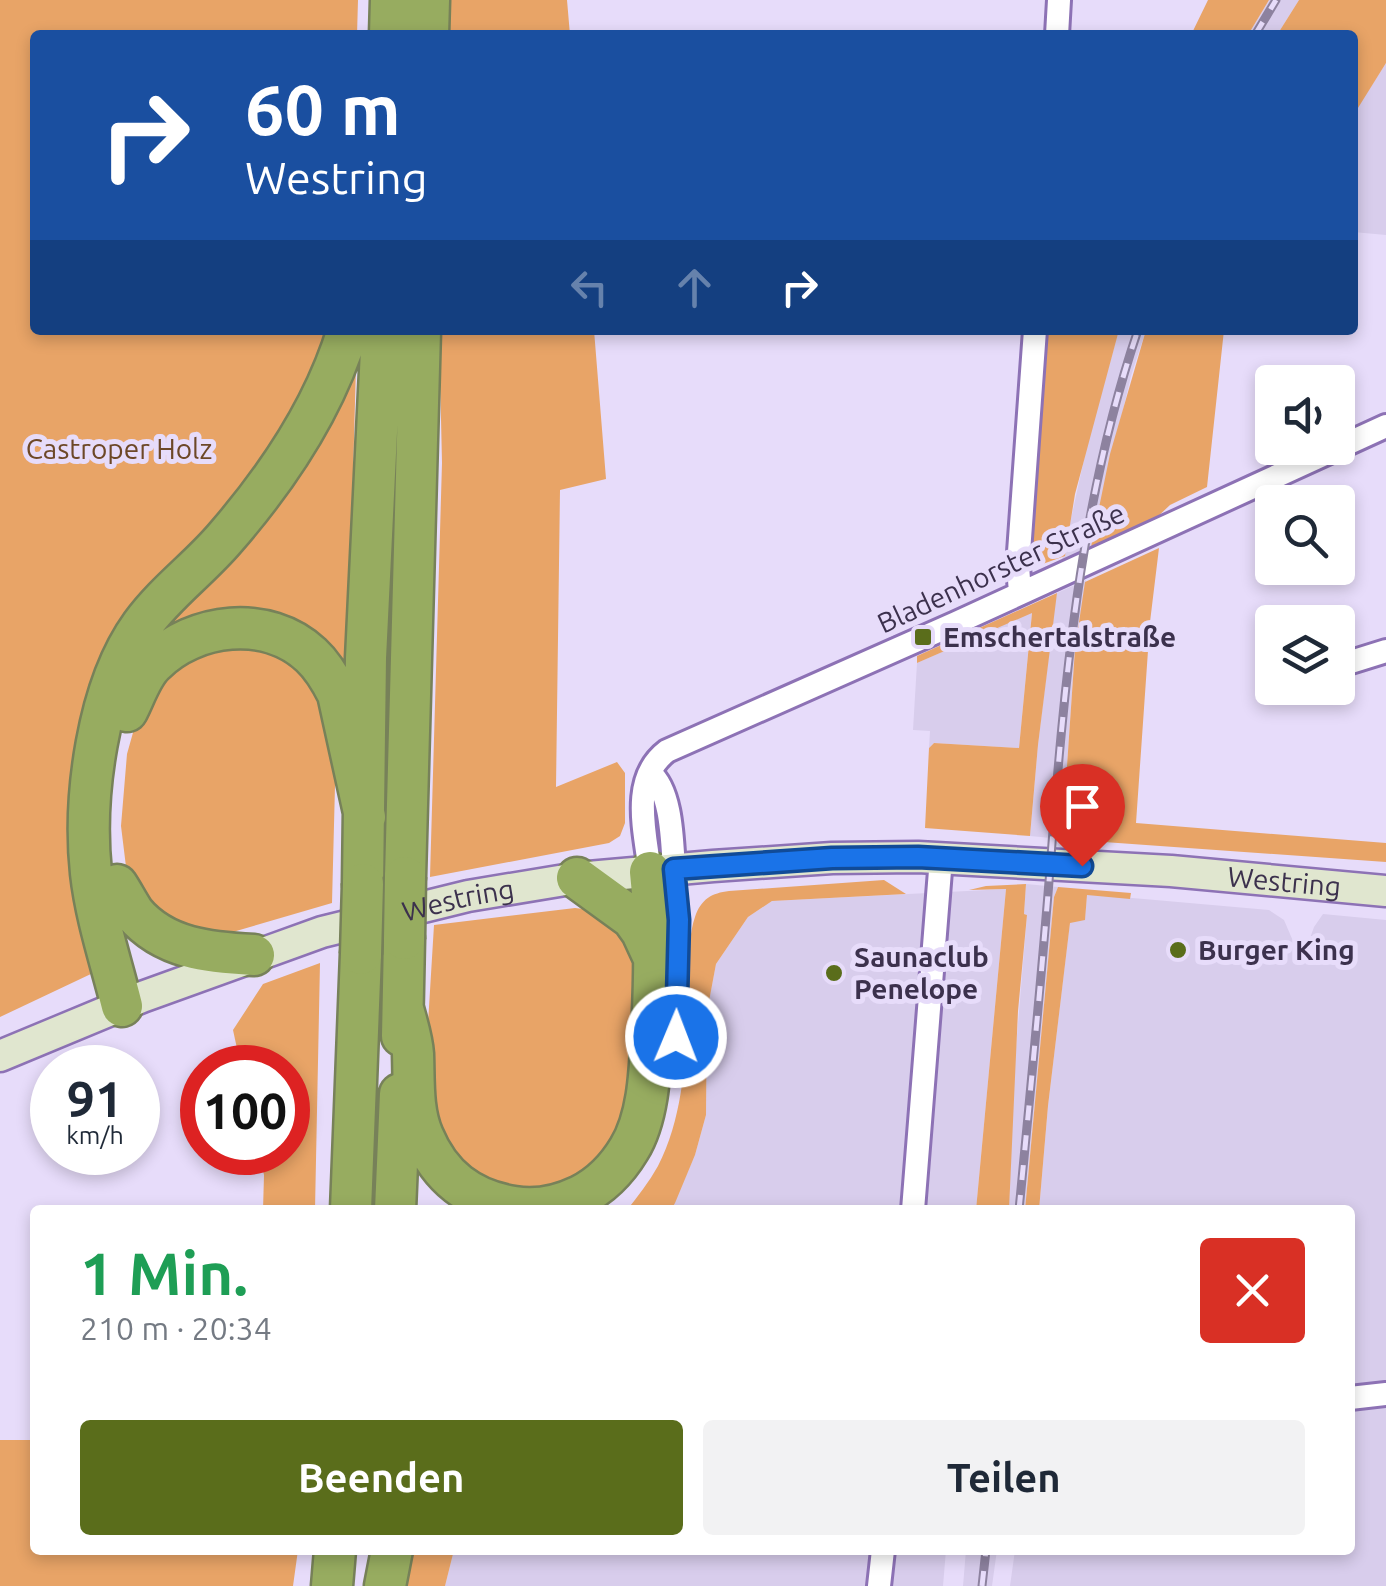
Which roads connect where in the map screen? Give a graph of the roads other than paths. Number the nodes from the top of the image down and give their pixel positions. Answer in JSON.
{"nodes":[{"id":1,"x":391,"y":0,"type":"edge"},
{"id":2,"x":429,"y":0,"type":"edge"},
{"id":3,"x":1059,"y":0,"type":"edge"},
{"id":4,"x":390,"y":30,"type":"edge"},
{"id":5,"x":428,"y":30,"type":"edge"},
{"id":6,"x":1056,"y":30,"type":"edge"},
{"id":7,"x":346,"y":335,"type":"edge"},
{"id":8,"x":382,"y":335,"type":"edge"},
{"id":9,"x":420,"y":335,"type":"edge"},
{"id":10,"x":1035,"y":335,"type":"edge"},
{"id":11,"x":1386,"y":426,"type":"edge"},
{"id":12,"x":1020,"y":593,"type":"junction"},
{"id":13,"x":1386,"y":651,"type":"edge"},
{"id":14,"x":1355,"y":661,"type":"edge"},
{"id":15,"x":365,"y":816,"type":"junction"},
{"id":16,"x":941,"y":858,"type":"junction"},
{"id":17,"x":662,"y":870,"type":"junction"},
{"id":18,"x":576,"y":878,"type":"junction"},
{"id":19,"x":117,"y":885,"type":"junction"},
{"id":20,"x":1386,"y":892,"type":"edge"},
{"id":21,"x":254,"y":956,"type":"junction"},
{"id":22,"x":656,"y":962,"type":"junction"},
{"id":23,"x":132,"y":1002,"type":"junction"},
{"id":24,"x":403,"y":1009,"type":"junction"},
{"id":25,"x":0,"y":1056,"type":"edge"},
{"id":26,"x":352,"y":1205,"type":"edge"},
{"id":27,"x":395,"y":1205,"type":"edge"},
{"id":28,"x":501,"y":1205,"type":"edge"},
{"id":29,"x":558,"y":1205,"type":"edge"},
{"id":30,"x":612,"y":1205,"type":"edge"},
{"id":31,"x":913,"y":1205,"type":"edge"},
{"id":32,"x":1386,"y":1394,"type":"edge"},
{"id":33,"x":1355,"y":1397,"type":"edge"},
{"id":34,"x":335,"y":1555,"type":"edge"},
{"id":35,"x":369,"y":1555,"type":"edge"},
{"id":36,"x":391,"y":1555,"type":"edge"},
{"id":37,"x":882,"y":1555,"type":"edge"},
{"id":38,"x":332,"y":1586,"type":"edge"},
{"id":39,"x":366,"y":1586,"type":"edge"},
{"id":40,"x":385,"y":1586,"type":"edge"},
{"id":41,"x":879,"y":1586,"type":"edge"}],
"edges":[{"from":1,"to":4,"type":"highway"},
{"from":2,"to":5,"type":"highway"},
{"from":3,"to":6,"type":"street"},
{"from":7,"to":23,"type":"highway"},
{"from":8,"to":15,"type":"highway"},
{"from":9,"to":24,"type":"highway","bridge":true},
{"from":10,"to":12,"type":"street"},
{"from":11,"to":12,"type":"street","name":"Bladenhorster Straße"},
{"from":12,"to":17,"type":"street","name":"Bladenhorster Straße"},
{"from":13,"to":14,"type":"street"},
{"from":15,"to":19,"type":"highway"},
{"from":15,"to":26,"type":"highway","bridge":true},
{"from":16,"to":17,"type":"main road","name":"Westring"},
{"from":16,"to":20,"type":"main road","name":"Westring"},
{"from":16,"to":31,"type":"street"},
{"from":17,"to":18,"type":"main road","name":"Westring"},
{"from":17,"to":22,"type":"highway"},
{"from":17,"to":30,"type":"highway"},
{"from":18,"to":21,"type":"main road","name":"Westring"},
{"from":18,"to":22,"type":"highway"},
{"from":19,"to":21,"type":"highway"},
{"from":19,"to":23,"type":"highway"},
{"from":21,"to":23,"type":"main road","name":"Westring"},
{"from":22,"to":29,"type":"highway"},
{"from":23,"to":25,"type":"main road","name":"Westring"},
{"from":24,"to":27,"type":"highway"},
{"from":24,"to":28,"type":"highway"},
{"from":32,"to":33,"type":"street"},
{"from":34,"to":38,"type":"highway"},
{"from":35,"to":39,"type":"highway"},
{"from":36,"to":40,"type":"highway"},
{"from":37,"to":41,"type":"street"}]}
